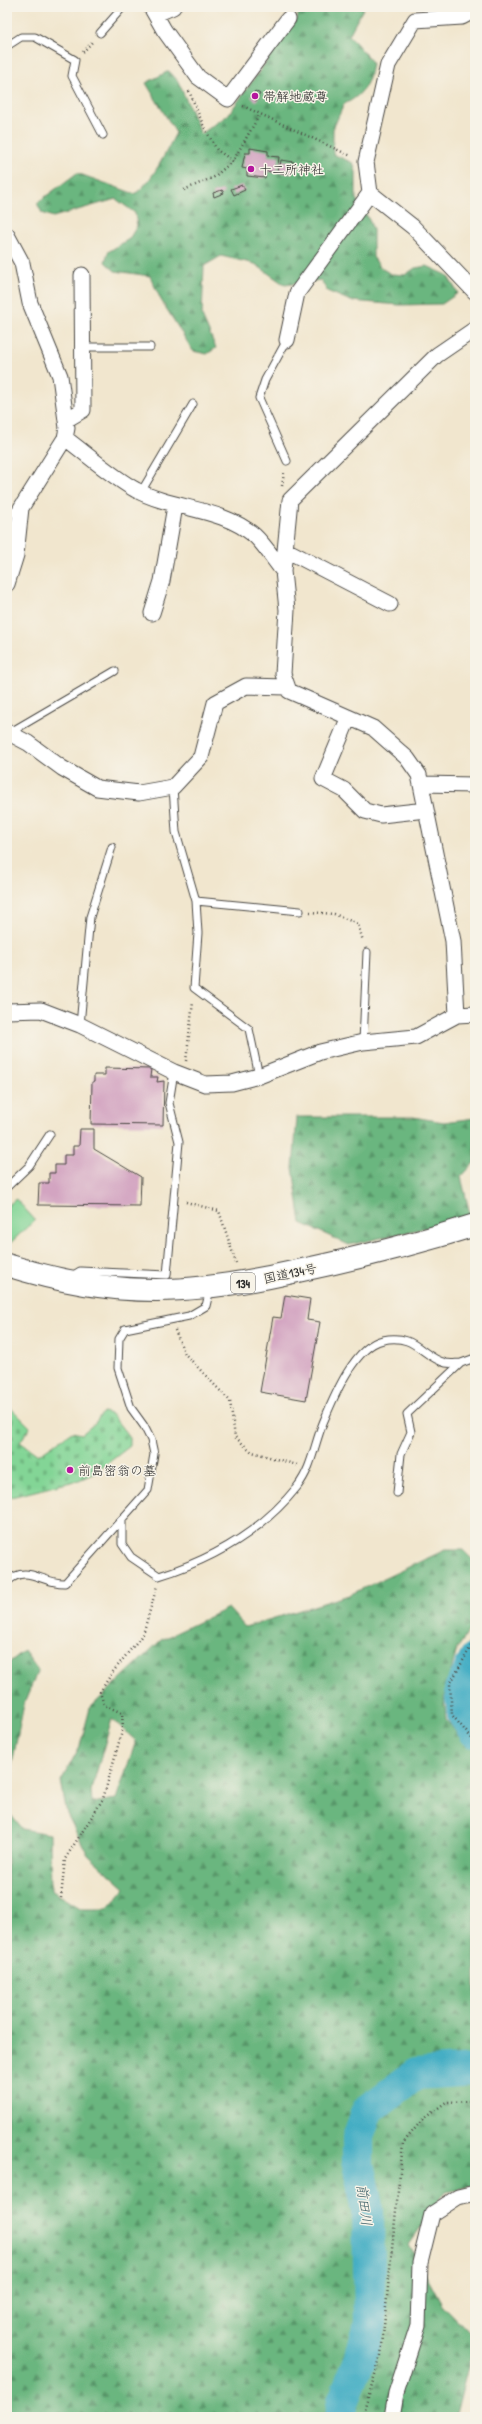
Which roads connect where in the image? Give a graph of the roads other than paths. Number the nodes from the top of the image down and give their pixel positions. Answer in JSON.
{"nodes":[{"id":1,"x":123,"y":7,"type":"edge"},
{"id":2,"x":173,"y":7,"type":"edge"},
{"id":3,"x":475,"y":10,"type":"edge"},
{"id":4,"x":153,"y":11,"type":"edge"},
{"id":5,"x":288,"y":19,"type":"dead end"},
{"id":6,"x":100,"y":33,"type":"road end"},
{"id":7,"x":7,"y":46,"type":"edge"},
{"id":8,"x":103,"y":135,"type":"dead end"},
{"id":9,"x":370,"y":193,"type":"junction"},
{"id":10,"x":7,"y":235,"type":"edge"},
{"id":11,"x":82,"y":275,"type":"dead end"},
{"id":12,"x":475,"y":292,"type":"edge"},
{"id":13,"x":475,"y":328,"type":"edge"},
{"id":14,"x":287,"y":340,"type":"joint"},
{"id":15,"x":82,"y":347,"type":"junction"},
{"id":16,"x":150,"y":347,"type":"dead end"},
{"id":17,"x":193,"y":404,"type":"dead end"},
{"id":18,"x":66,"y":420,"type":"junction"},
{"id":19,"x":65,"y":438,"type":"junction"},
{"id":20,"x":286,"y":461,"type":"dead end"},
{"id":21,"x":141,"y":492,"type":"junction"},
{"id":22,"x":175,"y":506,"type":"junction"},
{"id":23,"x":21,"y":508,"type":"junction"},
{"id":24,"x":7,"y":515,"type":"edge"},
{"id":25,"x":286,"y":550,"type":"junction"},
{"id":26,"x":283,"y":571,"type":"junction"},
{"id":27,"x":7,"y":584,"type":"edge"},
{"id":28,"x":390,"y":604,"type":"dead end"},
{"id":29,"x":152,"y":613,"type":"dead end"},
{"id":30,"x":115,"y":671,"type":"dead end"},
{"id":31,"x":286,"y":687,"type":"junction"},
{"id":32,"x":348,"y":719,"type":"junction"},
{"id":33,"x":8,"y":732,"type":"edge"},
{"id":34,"x":421,"y":784,"type":"junction"},
{"id":35,"x":475,"y":785,"type":"edge"},
{"id":36,"x":173,"y":787,"type":"junction"},
{"id":37,"x":426,"y":810,"type":"junction"},
{"id":38,"x":112,"y":846,"type":"dead end"},
{"id":39,"x":196,"y":900,"type":"junction"},
{"id":40,"x":300,"y":910,"type":"road end"},
{"id":41,"x":367,"y":952,"type":"road end"},
{"id":42,"x":7,"y":1011,"type":"edge"},
{"id":43,"x":475,"y":1014,"type":"edge"},
{"id":44,"x":457,"y":1015,"type":"junction"},
{"id":45,"x":80,"y":1025,"type":"junction"},
{"id":46,"x":363,"y":1042,"type":"junction"},
{"id":47,"x":179,"y":1074,"type":"junction"},
{"id":48,"x":259,"y":1076,"type":"junction"},
{"id":49,"x":50,"y":1134,"type":"dead end"},
{"id":50,"x":7,"y":1186,"type":"edge"},
{"id":51,"x":475,"y":1225,"type":"edge"},
{"id":52,"x":7,"y":1265,"type":"edge"},
{"id":53,"x":65,"y":1279,"type":"junction"},
{"id":54,"x":211,"y":1287,"type":"junction"},
{"id":55,"x":475,"y":1358,"type":"edge"},
{"id":56,"x":461,"y":1363,"type":"junction"},
{"id":57,"x":397,"y":1493,"type":"dead end"},
{"id":58,"x":122,"y":1518,"type":"junction"},
{"id":59,"x":7,"y":1582,"type":"edge"},
{"id":60,"x":475,"y":2193,"type":"edge"},
{"id":61,"x":392,"y":2417,"type":"edge"}],
"edges":[{"from":1,"to":6,"type":"lane"},
{"from":2,"to":4,"type":"street"},
{"from":3,"to":9,"type":"street"},
{"from":4,"to":5,"type":"street"},
{"from":7,"to":8,"type":"lane"},
{"from":9,"to":12,"type":"street"},
{"from":9,"to":14,"type":"street"},
{"from":10,"to":18,"type":"street"},
{"from":11,"to":15,"type":"street"},
{"from":13,"to":25,"type":"street"},
{"from":14,"to":20,"type":"lane"},
{"from":15,"to":16,"type":"lane"},
{"from":15,"to":18,"type":"street"},
{"from":17,"to":21,"type":"lane"},
{"from":18,"to":19,"type":"street"},
{"from":19,"to":21,"type":"street"},
{"from":19,"to":23,"type":"street"},
{"from":21,"to":22,"type":"street"},
{"from":22,"to":26,"type":"street"},
{"from":22,"to":29,"type":"street"},
{"from":23,"to":24,"type":"lane"},
{"from":23,"to":27,"type":"street"},
{"from":25,"to":26,"type":"street"},
{"from":25,"to":28,"type":"street"},
{"from":26,"to":31,"type":"street"},
{"from":30,"to":33,"type":"lane"},
{"from":31,"to":32,"type":"street"},
{"from":31,"to":36,"type":"street"},
{"from":32,"to":34,"type":"street"},
{"from":32,"to":37,"type":"street"},
{"from":33,"to":36,"type":"street"},
{"from":34,"to":35,"type":"street"},
{"from":34,"to":37,"type":"street"},
{"from":36,"to":39,"type":"lane"},
{"from":37,"to":44,"type":"street"},
{"from":38,"to":45,"type":"lane"},
{"from":39,"to":40,"type":"lane"},
{"from":39,"to":48,"type":"lane"},
{"from":41,"to":46,"type":"lane"},
{"from":42,"to":45,"type":"street"},
{"from":43,"to":44,"type":"street"},
{"from":44,"to":46,"type":"street"},
{"from":45,"to":47,"type":"street"},
{"from":46,"to":48,"type":"street"},
{"from":47,"to":48,"type":"street"},
{"from":47,"to":53,"type":"lane"},
{"from":49,"to":50,"type":"lane"},
{"from":51,"to":54,"type":"highway","name":"国道134号","number":"134"},
{"from":52,"to":53,"type":"highway","name":"国道134号","number":"134"},
{"from":53,"to":54,"type":"highway","name":"国道134号","number":"134"},
{"from":54,"to":58,"type":"lane"},
{"from":55,"to":56,"type":"lane"},
{"from":56,"to":57,"type":"lane"},
{"from":56,"to":58,"type":"lane"},
{"from":58,"to":59,"type":"lane"},
{"from":60,"to":61,"type":"street"}]}
